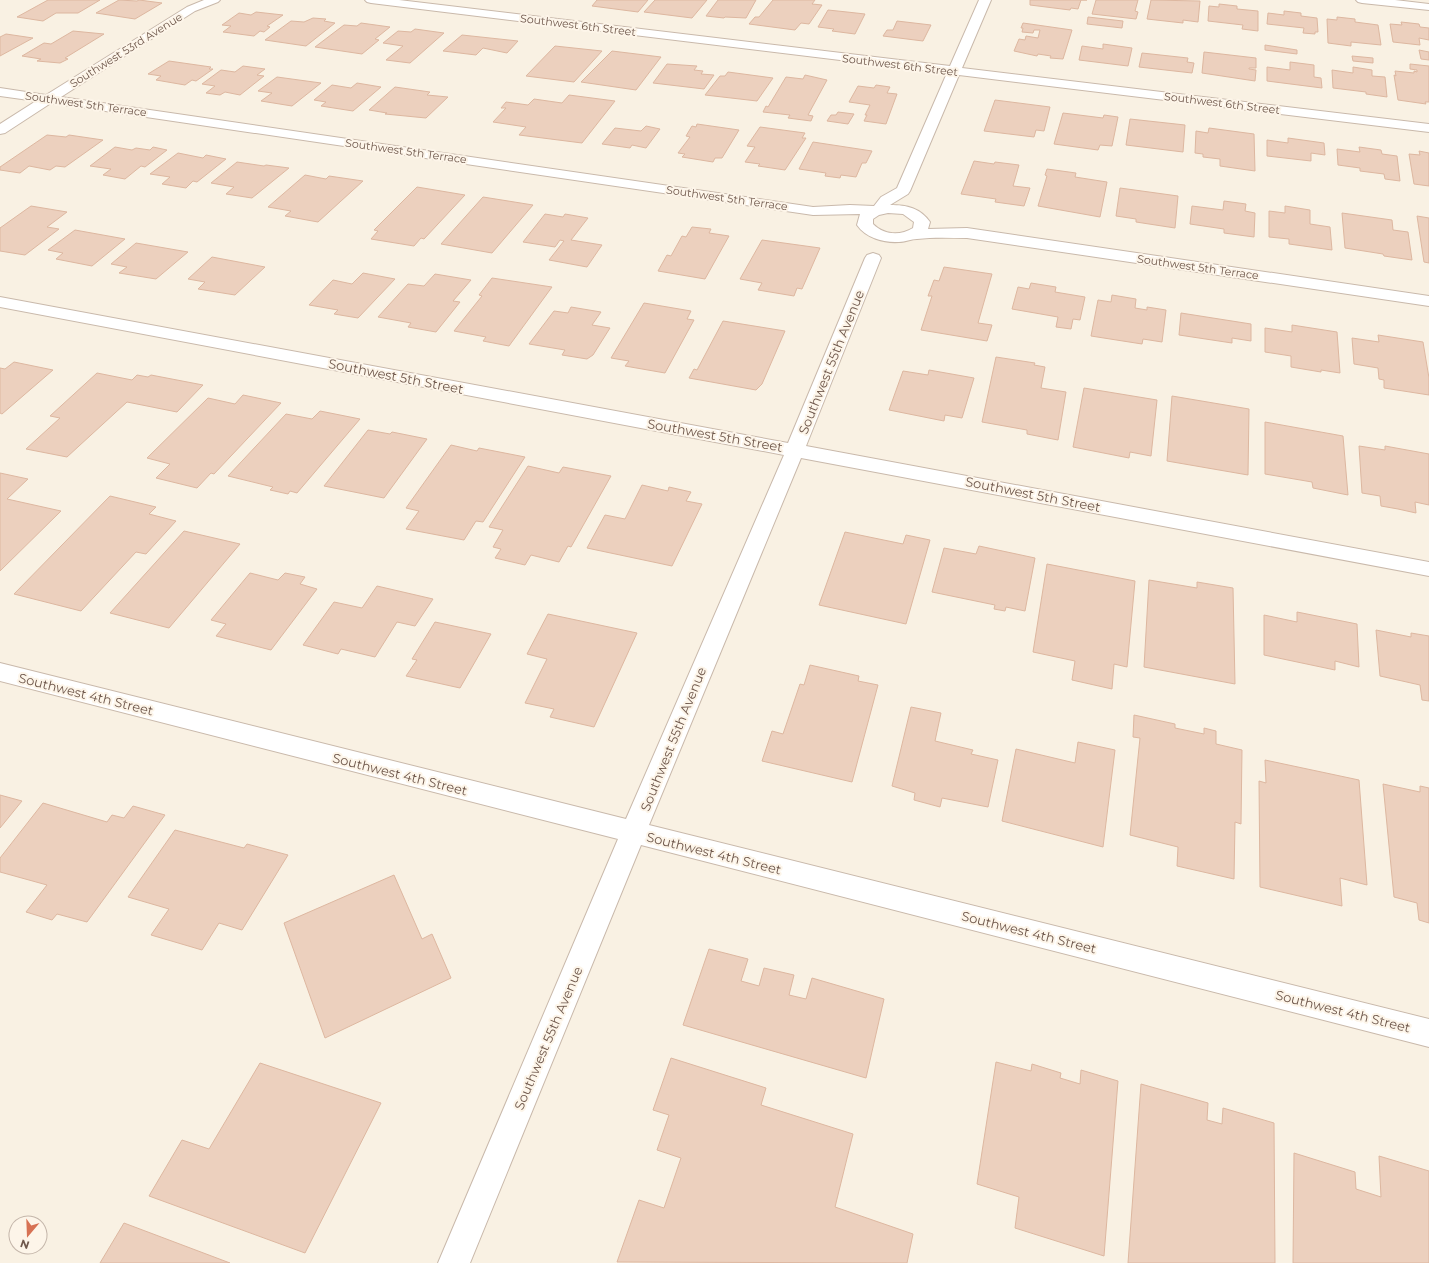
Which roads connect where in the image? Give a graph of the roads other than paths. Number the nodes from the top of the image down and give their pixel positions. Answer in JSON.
{"nodes":[{"id":1,"x":214,"y":0,"type":"edge"},
{"id":2,"x":371,"y":0,"type":"edge"},
{"id":3,"x":985,"y":0,"type":"edge"},
{"id":4,"x":1362,"y":0,"type":"edge"},
{"id":5,"x":193,"y":4,"type":"edge"},
{"id":6,"x":1429,"y":7,"type":"edge"},
{"id":7,"x":955,"y":71,"type":"junction"},
{"id":8,"x":0,"y":92,"type":"edge"},
{"id":9,"x":48,"y":99,"type":"junction"},
{"id":10,"x":1429,"y":128,"type":"edge"},
{"id":11,"x":0,"y":130,"type":"edge"},
{"id":12,"x":903,"y":191,"type":"junction"},
{"id":13,"x":877,"y":210,"type":"junction"},
{"id":14,"x":813,"y":211,"type":"junction"},
{"id":15,"x":917,"y":216,"type":"junction"},
{"id":16,"x":868,"y":229,"type":"junction"},
{"id":17,"x":967,"y":233,"type":"junction"},
{"id":18,"x":909,"y":235,"type":"junction"},
{"id":19,"x":882,"y":255,"type":"junction"},
{"id":20,"x":1429,"y":301,"type":"edge"},
{"id":21,"x":0,"y":302,"type":"edge"},
{"id":22,"x":795,"y":450,"type":"junction"},
{"id":23,"x":1429,"y":569,"type":"edge"},
{"id":24,"x":0,"y":672,"type":"edge"},
{"id":25,"x":634,"y":833,"type":"junction"},
{"id":26,"x":1429,"y":1033,"type":"edge"},
{"id":27,"x":454,"y":1263,"type":"edge"}],
"edges":[{"from":1,"to":5,"type":"street","name":"Southwest 53rd Avenue"},
{"from":2,"to":7,"type":"street","name":"Southwest 6th Street"},
{"from":3,"to":7,"type":"street"},
{"from":4,"to":6,"type":"street"},
{"from":5,"to":9,"type":"street","name":"Southwest 53rd Avenue"},
{"from":7,"to":10,"type":"street","name":"Southwest 6th Street"},
{"from":7,"to":12,"type":"street"},
{"from":8,"to":9,"type":"street","name":"Southwest 5th Terrace"},
{"from":9,"to":11,"type":"street","name":"Southwest 53rd Avenue"},
{"from":9,"to":14,"type":"street","name":"Southwest 5th Terrace"},
{"from":12,"to":13,"type":"street"},
{"from":12,"to":15,"type":"street"},
{"from":13,"to":14,"type":"street","name":"Southwest 5th Terrace"},
{"from":13,"to":15,"type":"street","name":"Southwest 5th Terrace"},
{"from":13,"to":16,"type":"street"},
{"from":14,"to":16,"type":"street","name":"Southwest 5th Terrace"},
{"from":15,"to":17,"type":"street","name":"Southwest 5th Terrace"},
{"from":15,"to":18,"type":"street"},
{"from":16,"to":18,"type":"street","name":"Southwest 5th Terrace"},
{"from":16,"to":19,"type":"street"},
{"from":17,"to":18,"type":"street","name":"Southwest 5th Terrace"},
{"from":17,"to":20,"type":"street","name":"Southwest 5th Terrace"},
{"from":18,"to":19,"type":"street","name":"Southwest 55th Avenue"},
{"from":19,"to":22,"type":"street","name":"Southwest 55th Avenue"},
{"from":21,"to":22,"type":"street","name":"Southwest 5th Street"},
{"from":22,"to":23,"type":"street","name":"Southwest 5th Street"},
{"from":22,"to":25,"type":"street","name":"Southwest 55th Avenue"},
{"from":24,"to":25,"type":"street","name":"Southwest 4th Street"},
{"from":25,"to":26,"type":"street","name":"Southwest 4th Street"},
{"from":25,"to":27,"type":"street","name":"Southwest 55th Avenue"}]}
